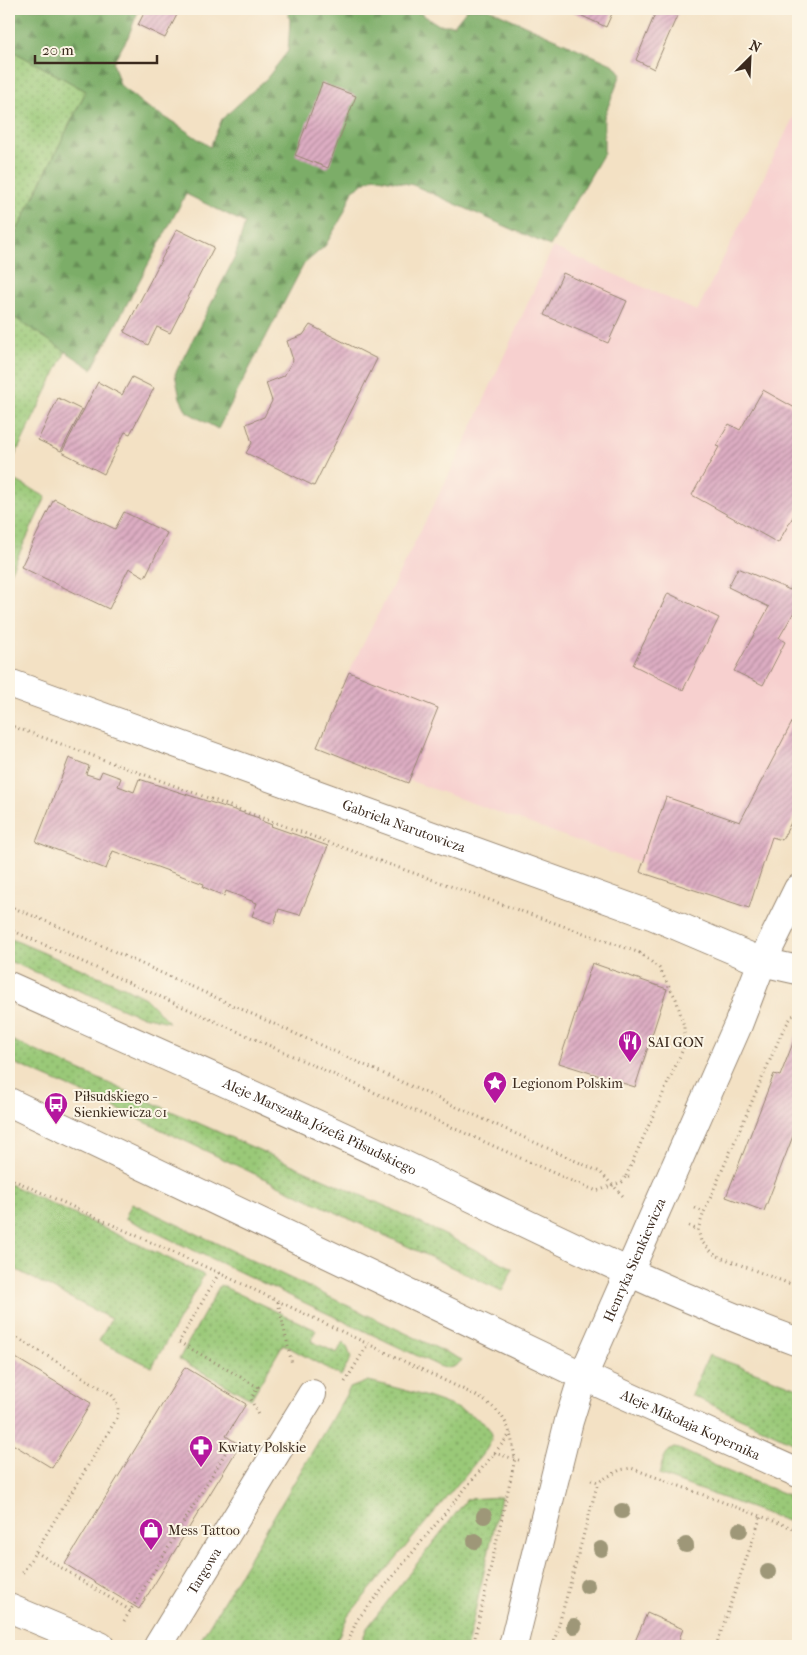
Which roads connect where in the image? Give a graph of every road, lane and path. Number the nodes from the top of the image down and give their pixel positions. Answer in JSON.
{"nodes":[{"id":1,"x":9,"y":683,"type":"edge"},
{"id":2,"x":9,"y":725,"type":"edge"},
{"id":3,"x":798,"y":889,"type":"edge"},
{"id":4,"x":9,"y":906,"type":"edge"},
{"id":5,"x":654,"y":916,"type":"junction"},
{"id":6,"x":9,"y":929,"type":"edge"},
{"id":7,"x":640,"y":953,"type":"junction"},
{"id":8,"x":762,"y":962,"type":"junction"},
{"id":9,"x":798,"y":970,"type":"edge"},
{"id":10,"x":9,"y":986,"type":"edge"},
{"id":11,"x":798,"y":1014,"type":"edge"},
{"id":12,"x":9,"y":1102,"type":"edge"},
{"id":13,"x":626,"y":1176,"type":"junction"},
{"id":14,"x":9,"y":1178,"type":"edge"},
{"id":15,"x":612,"y":1185,"type":"junction"},
{"id":16,"x":660,"y":1202,"type":"junction"},
{"id":17,"x":704,"y":1212,"type":"junction"},
{"id":18,"x":698,"y":1230,"type":"junction"},
{"id":19,"x":629,"y":1271,"type":"junction"},
{"id":20,"x":219,"y":1273,"type":"junction"},
{"id":21,"x":798,"y":1287,"type":"edge"},
{"id":22,"x":278,"y":1301,"type":"junction"},
{"id":23,"x":9,"y":1333,"type":"edge"},
{"id":24,"x":798,"y":1342,"type":"edge"},
{"id":25,"x":583,"y":1376,"type":"junction"},
{"id":26,"x":312,"y":1394,"type":"joint"},
{"id":27,"x":252,"y":1402,"type":"dead end"},
{"id":28,"x":511,"y":1433,"type":"junction"},
{"id":29,"x":232,"y":1442,"type":"dead end"},
{"id":30,"x":494,"y":1453,"type":"junction"},
{"id":31,"x":515,"y":1459,"type":"junction"},
{"id":32,"x":640,"y":1471,"type":"dead end"},
{"id":33,"x":798,"y":1473,"type":"edge"},
{"id":34,"x":598,"y":1482,"type":"dead end"},
{"id":35,"x":761,"y":1516,"type":"junction"},
{"id":36,"x":798,"y":1530,"type":"edge"},
{"id":37,"x":36,"y":1552,"type":"junction"},
{"id":38,"x":21,"y":1576,"type":"dead end"},
{"id":39,"x":133,"y":1605,"type":"dead end"},
{"id":40,"x":9,"y":1608,"type":"edge"},
{"id":41,"x":162,"y":1639,"type":"edge"},
{"id":42,"x":100,"y":1646,"type":"edge"},
{"id":43,"x":346,"y":1646,"type":"edge"},
{"id":44,"x":473,"y":1646,"type":"edge"},
{"id":45,"x":514,"y":1646,"type":"edge"},
{"id":46,"x":553,"y":1646,"type":"edge"},
{"id":47,"x":716,"y":1646,"type":"edge"}],
"edges":[{"from":1,"to":5,"type":"street","name":"Gabriela Narutowicza"},
{"from":2,"to":7,"type":"path"},
{"from":3,"to":8,"type":"street","name":"Henryka Sienkiewicza"},
{"from":4,"to":15,"type":"path"},
{"from":5,"to":7,"type":"path"},
{"from":5,"to":8,"type":"street","name":"Gabriela Narutowicza"},
{"from":6,"to":15,"type":"path"},
{"from":7,"to":13,"type":"path"},
{"from":8,"to":9,"type":"street","name":"Gabriela Narutowicza"},
{"from":8,"to":16,"type":"street","name":"Henryka Sienkiewicza"},
{"from":10,"to":19,"type":"street","name":"Aleje Marszałka Józefa Piłsudskiego"},
{"from":11,"to":17,"type":"path"},
{"from":12,"to":25,"type":"street"},
{"from":13,"to":15,"type":"path"},
{"from":13,"to":16,"type":"path"},
{"from":14,"to":20,"type":"path"},
{"from":15,"to":16,"type":"path"},
{"from":16,"to":17,"type":"path"},
{"from":16,"to":18,"type":"path"},
{"from":16,"to":19,"type":"street","name":"Henryka Sienkiewicza"},
{"from":17,"to":18,"type":"path"},
{"from":18,"to":21,"type":"path"},
{"from":19,"to":24,"type":"street"},
{"from":19,"to":25,"type":"street","name":"Henryka Sienkiewicza"},
{"from":20,"to":22,"type":"path"},
{"from":20,"to":27,"type":"path"},
{"from":22,"to":26,"type":"path"},
{"from":22,"to":28,"type":"path"},
{"from":23,"to":37,"type":"path"},
{"from":25,"to":33,"type":"street","name":"Aleje Mikołaja Kopernika"},
{"from":25,"to":45,"type":"street","name":"Henryka Sienkiewicza"},
{"from":26,"to":41,"type":"street","name":"Targowa"},
{"from":28,"to":30,"type":"path"},
{"from":28,"to":31,"type":"path"},
{"from":29,"to":39,"type":"path"},
{"from":30,"to":31,"type":"path"},
{"from":30,"to":43,"type":"path"},
{"from":31,"to":44,"type":"path"},
{"from":32,"to":35,"type":"path"},
{"from":34,"to":46,"type":"path"},
{"from":35,"to":36,"type":"path"},
{"from":35,"to":47,"type":"path"},
{"from":37,"to":38,"type":"path"},
{"from":37,"to":41,"type":"path"},
{"from":40,"to":42,"type":"street"}]}
